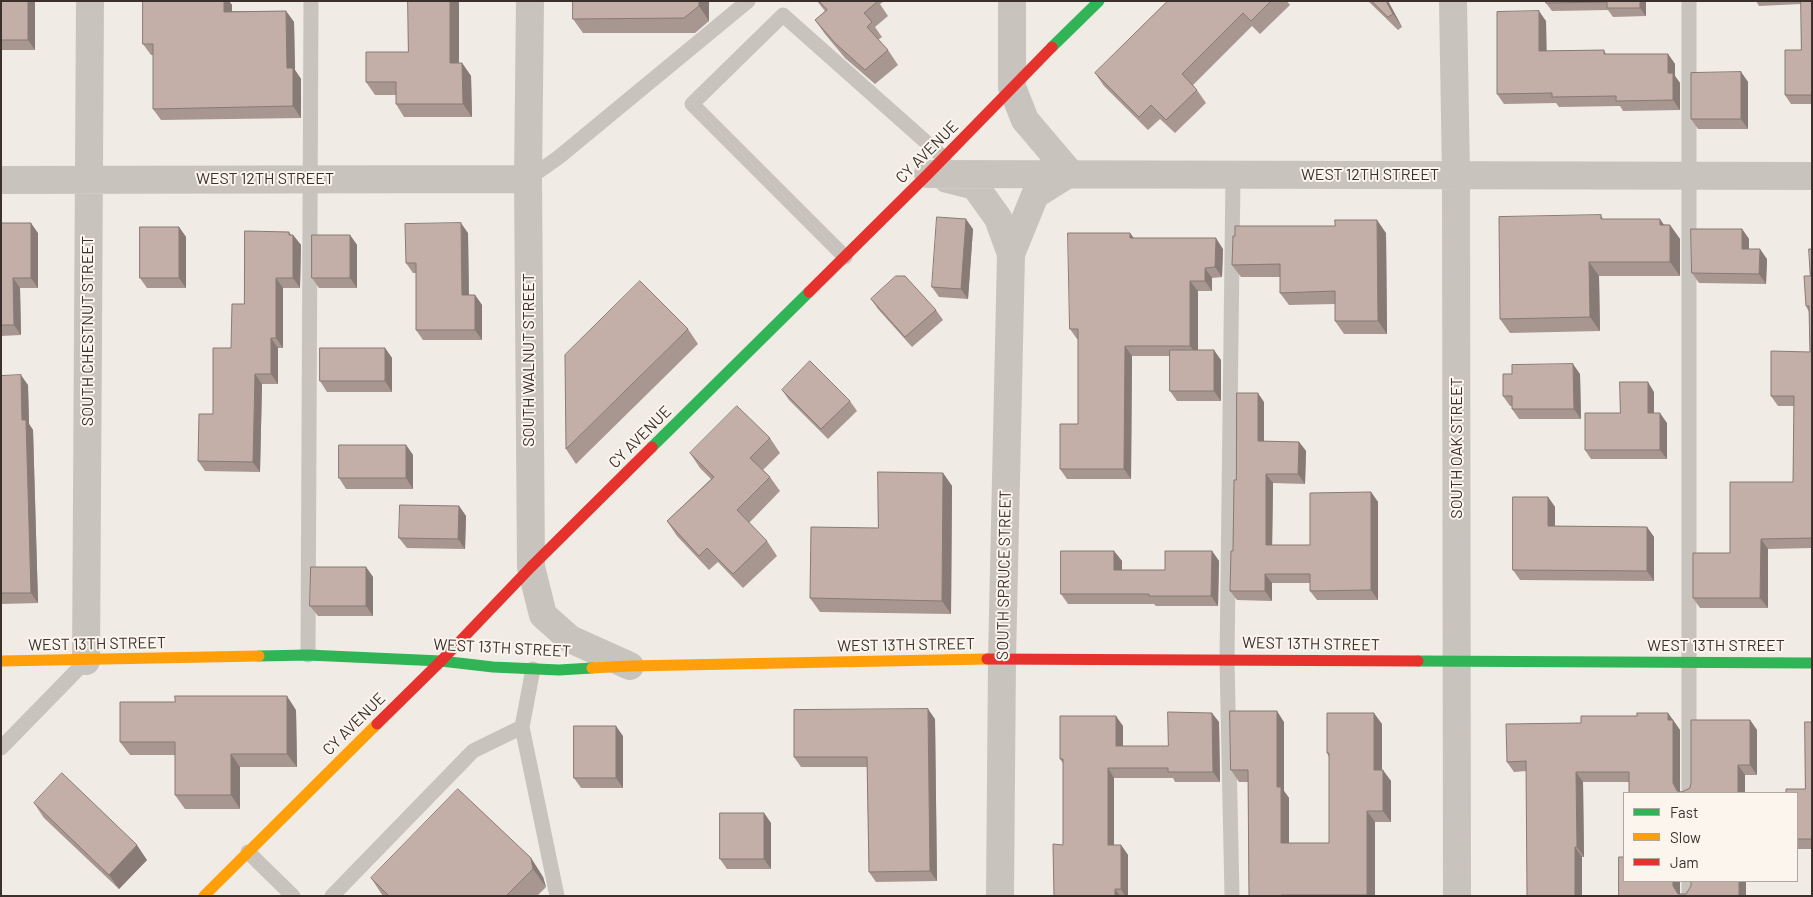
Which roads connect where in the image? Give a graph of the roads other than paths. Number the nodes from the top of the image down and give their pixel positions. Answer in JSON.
{"nodes":[{"id":1,"x":90,"y":1,"type":"edge"},
{"id":2,"x":311,"y":1,"type":"edge"},
{"id":3,"x":530,"y":1,"type":"edge"},
{"id":4,"x":748,"y":1,"type":"edge"},
{"id":5,"x":1012,"y":1,"type":"edge"},
{"id":6,"x":1099,"y":1,"type":"edge"},
{"id":7,"x":1453,"y":1,"type":"edge"},
{"id":8,"x":1689,"y":1,"type":"edge"},
{"id":9,"x":1012,"y":87,"type":"junction"},
{"id":10,"x":936,"y":166,"type":"junction"},
{"id":11,"x":1070,"y":174,"type":"junction"},
{"id":12,"x":1233,"y":175,"type":"junction"},
{"id":13,"x":1456,"y":175,"type":"junction"},
{"id":14,"x":1812,"y":176,"type":"edge"},
{"id":15,"x":1690,"y":177,"type":"junction"},
{"id":16,"x":88,"y":179,"type":"junction"},
{"id":17,"x":311,"y":179,"type":"junction"},
{"id":18,"x":528,"y":179,"type":"junction"},
{"id":19,"x":1,"y":180,"type":"edge"},
{"id":20,"x":1011,"y":254,"type":"junction"},
{"id":21,"x":845,"y":257,"type":"junction"},
{"id":22,"x":531,"y":568,"type":"junction"},
{"id":23,"x":308,"y":655,"type":"junction"},
{"id":24,"x":1002,"y":659,"type":"junction"},
{"id":25,"x":1227,"y":660,"type":"junction"},
{"id":26,"x":1,"y":661,"type":"edge"},
{"id":27,"x":86,"y":661,"type":"junction"},
{"id":28,"x":441,"y":661,"type":"junction"},
{"id":29,"x":1688,"y":661,"type":"junction"},
{"id":30,"x":1457,"y":662,"type":"junction"},
{"id":31,"x":1812,"y":663,"type":"edge"},
{"id":32,"x":630,"y":666,"type":"junction"},
{"id":33,"x":533,"y":669,"type":"junction"},
{"id":34,"x":522,"y":727,"type":"junction"},
{"id":35,"x":1,"y":748,"type":"edge"},
{"id":36,"x":1689,"y":792,"type":"edge"},
{"id":37,"x":248,"y":852,"type":"junction"},
{"id":38,"x":1689,"y":882,"type":"edge"},
{"id":39,"x":204,"y":896,"type":"edge"},
{"id":40,"x":293,"y":896,"type":"edge"},
{"id":41,"x":332,"y":896,"type":"edge"},
{"id":42,"x":557,"y":896,"type":"edge"},
{"id":43,"x":1000,"y":896,"type":"edge"},
{"id":44,"x":1232,"y":896,"type":"edge"},
{"id":45,"x":1457,"y":896,"type":"edge"},
{"id":46,"x":1689,"y":896,"type":"edge"}],
"edges":[{"from":1,"to":16,"type":"street","name":"SOUTH CHESTNUT STREET"},
{"from":2,"to":17,"type":"lane"},
{"from":3,"to":18,"type":"street","name":"SOUTH WALNUT STREET"},
{"from":4,"to":18,"type":"lane"},
{"from":5,"to":9,"type":"street"},
{"from":6,"to":9,"type":"street","name":"CY AVENUE"},
{"from":7,"to":13,"type":"street","name":"SOUTH OAK STREET"},
{"from":8,"to":15,"type":"lane"},
{"from":9,"to":10,"type":"street","name":"CY AVENUE"},
{"from":9,"to":11,"type":"street"},
{"from":10,"to":11,"type":"street","name":"WEST 12TH STREET"},
{"from":10,"to":20,"type":"street","name":"SOUTH SPRUCE STREET"},
{"from":10,"to":21,"type":"street","name":"CY AVENUE"},
{"from":10,"to":21,"type":"lane"},
{"from":11,"to":12,"type":"street","name":"WEST 12TH STREET"},
{"from":11,"to":20,"type":"street","name":"SOUTH SPRUCE STREET"},
{"from":12,"to":13,"type":"street","name":"WEST 12TH STREET"},
{"from":12,"to":25,"type":"lane"},
{"from":13,"to":15,"type":"street","name":"WEST 12TH STREET"},
{"from":13,"to":30,"type":"street","name":"SOUTH OAK STREET"},
{"from":14,"to":15,"type":"street","name":"WEST 12TH STREET"},
{"from":15,"to":29,"type":"lane"},
{"from":16,"to":17,"type":"street","name":"WEST 12TH STREET"},
{"from":16,"to":19,"type":"street","name":"WEST 12TH STREET"},
{"from":16,"to":27,"type":"street","name":"SOUTH CHESTNUT STREET"},
{"from":17,"to":18,"type":"street","name":"WEST 12TH STREET"},
{"from":17,"to":23,"type":"lane"},
{"from":18,"to":22,"type":"street","name":"SOUTH WALNUT STREET"},
{"from":20,"to":24,"type":"street","name":"SOUTH SPRUCE STREET"},
{"from":21,"to":22,"type":"street","name":"CY AVENUE"},
{"from":22,"to":28,"type":"street","name":"CY AVENUE"},
{"from":22,"to":32,"type":"street","name":"SOUTH WALNUT STREET"},
{"from":23,"to":27,"type":"street","name":"WEST 13TH STREET"},
{"from":23,"to":28,"type":"street","name":"WEST 13TH STREET"},
{"from":24,"to":25,"type":"street","name":"WEST 13TH STREET"},
{"from":24,"to":32,"type":"street","name":"WEST 13TH STREET"},
{"from":24,"to":43,"type":"street","name":"SOUTH SPRUCE STREET"},
{"from":25,"to":30,"type":"street","name":"WEST 13TH STREET"},
{"from":25,"to":44,"type":"lane"},
{"from":26,"to":27,"type":"street","name":"WEST 13TH STREET"},
{"from":27,"to":35,"type":"lane"},
{"from":28,"to":33,"type":"street","name":"WEST 13TH STREET"},
{"from":28,"to":37,"type":"street","name":"CY AVENUE"},
{"from":29,"to":30,"type":"street","name":"WEST 13TH STREET"},
{"from":29,"to":31,"type":"street","name":"WEST 13TH STREET"},
{"from":29,"to":36,"type":"lane"},
{"from":30,"to":45,"type":"street","name":"SOUTH OAK STREET"},
{"from":32,"to":33,"type":"street","name":"WEST 13TH STREET"},
{"from":33,"to":34,"type":"lane"},
{"from":34,"to":41,"type":"lane"},
{"from":34,"to":42,"type":"lane"},
{"from":37,"to":39,"type":"street","name":"CY AVENUE"},
{"from":37,"to":40,"type":"lane"},
{"from":38,"to":46,"type":"lane"}]}
